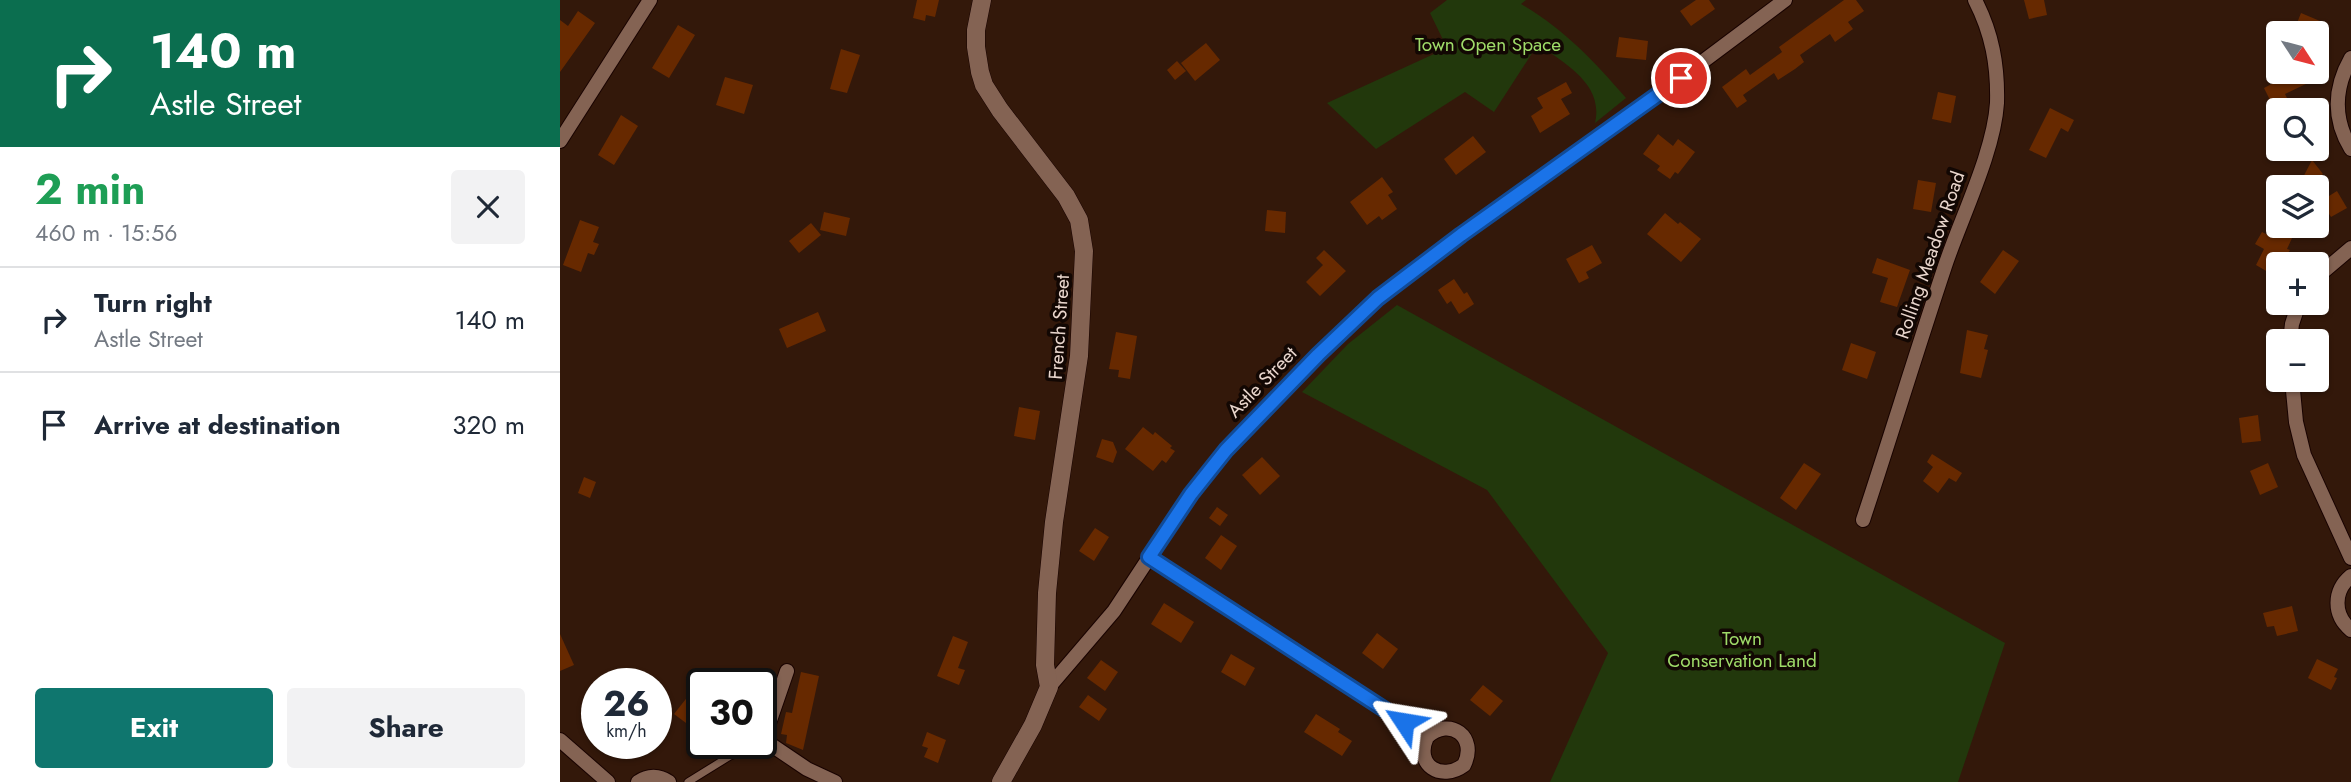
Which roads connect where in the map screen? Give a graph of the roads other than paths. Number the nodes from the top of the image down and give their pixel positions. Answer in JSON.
{"nodes":[{"id":1,"x":650,"y":0,"type":"edge"},
{"id":2,"x":982,"y":0,"type":"edge"},
{"id":3,"x":1785,"y":0,"type":"edge"},
{"id":4,"x":1975,"y":0,"type":"edge"},
{"id":5,"x":2351,"y":58,"type":"edge"},
{"id":6,"x":560,"y":141,"type":"edge"},
{"id":7,"x":2351,"y":149,"type":"edge"},
{"id":8,"x":2351,"y":248,"type":"edge"},
{"id":9,"x":2329,"y":267,"type":"edge"},
{"id":10,"x":2293,"y":392,"type":"edge"},
{"id":11,"x":1863,"y":520,"type":"dead end"},
{"id":12,"x":1149,"y":557,"type":"junction"},
{"id":13,"x":2351,"y":558,"type":"edge"},
{"id":14,"x":2351,"y":576,"type":"edge"},
{"id":15,"x":2351,"y":630,"type":"edge"},
{"id":16,"x":787,"y":671,"type":"dead end"},
{"id":17,"x":1049,"y":687,"type":"junction"},
{"id":18,"x":777,"y":700,"type":"edge"},
{"id":19,"x":1427,"y":737,"type":"dead end"},
{"id":20,"x":560,"y":740,"type":"edge"},
{"id":21,"x":777,"y":749,"type":"edge"},
{"id":22,"x":725,"y":759,"type":"edge"},
{"id":23,"x":608,"y":782,"type":"edge"},
{"id":24,"x":638,"y":782,"type":"edge"},
{"id":25,"x":669,"y":782,"type":"edge"},
{"id":26,"x":688,"y":782,"type":"edge"},
{"id":27,"x":835,"y":782,"type":"edge"},
{"id":28,"x":1001,"y":782,"type":"edge"}],
"edges":[{"from":1,"to":6,"type":"street"},
{"from":2,"to":17,"type":"street","name":"French Street"},
{"from":3,"to":12,"type":"street","name":"Astle Street"},
{"from":4,"to":11,"type":"street","name":"Rolling Meadow Road"},
{"from":5,"to":7,"type":"street"},
{"from":8,"to":9,"type":"street"},
{"from":10,"to":13,"type":"street"},
{"from":12,"to":17,"type":"street","name":"Astle Street"},
{"from":12,"to":19,"type":"street"},
{"from":14,"to":15,"type":"street"},
{"from":16,"to":18,"type":"street"},
{"from":17,"to":28,"type":"street","name":"Astle Street"},
{"from":20,"to":23,"type":"street"},
{"from":21,"to":27,"type":"street"},
{"from":22,"to":26,"type":"lane"},
{"from":24,"to":25,"type":"street"}]}
